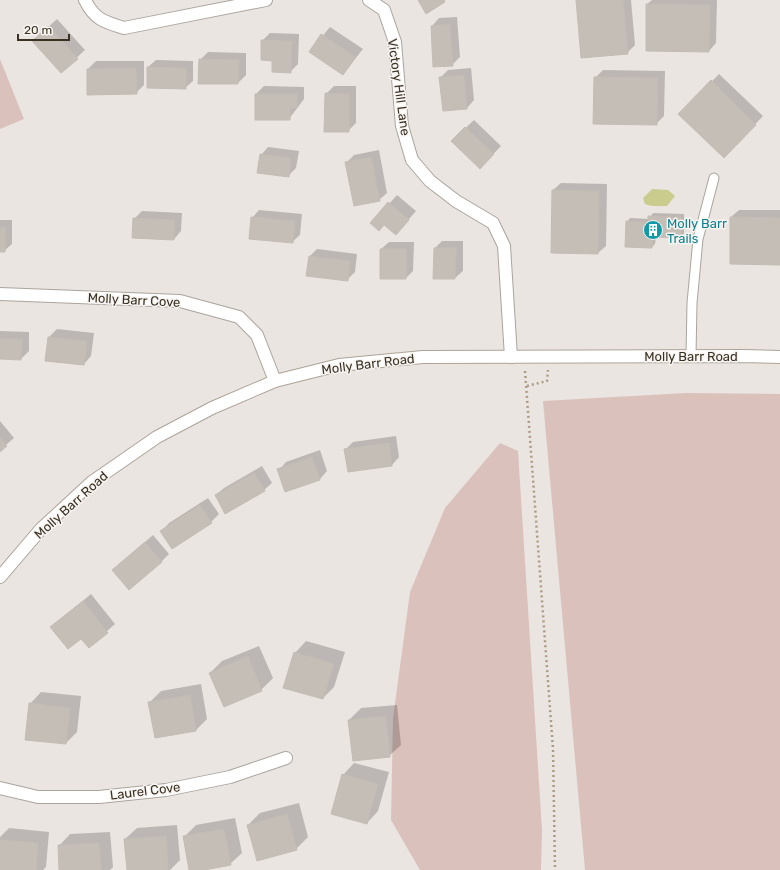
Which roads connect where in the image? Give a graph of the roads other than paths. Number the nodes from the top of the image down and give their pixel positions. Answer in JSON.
{"nodes":[{"id":1,"x":85,"y":0,"type":"edge"},
{"id":2,"x":266,"y":0,"type":"edge"},
{"id":3,"x":369,"y":0,"type":"edge"},
{"id":4,"x":714,"y":178,"type":"dead end"},
{"id":5,"x":0,"y":294,"type":"edge"},
{"id":6,"x":691,"y":356,"type":"junction"},
{"id":7,"x":511,"y":357,"type":"junction"},
{"id":8,"x":780,"y":357,"type":"edge"},
{"id":9,"x":275,"y":381,"type":"junction"},
{"id":10,"x":0,"y":577,"type":"edge"},
{"id":11,"x":286,"y":758,"type":"dead end"},
{"id":12,"x":0,"y":788,"type":"edge"}],
"edges":[{"from":1,"to":2,"type":"street"},
{"from":3,"to":7,"type":"street","name":"Victory Hill Lane"},
{"from":4,"to":6,"type":"lane"},
{"from":5,"to":9,"type":"street","name":"Molly Barr Cove"},
{"from":6,"to":7,"type":"street","name":"Molly Barr Road"},
{"from":6,"to":8,"type":"street","name":"Molly Barr Road"},
{"from":7,"to":9,"type":"street","name":"Molly Barr Road"},
{"from":9,"to":10,"type":"street","name":"Molly Barr Road"},
{"from":11,"to":12,"type":"street","name":"Laurel Cove"}]}
